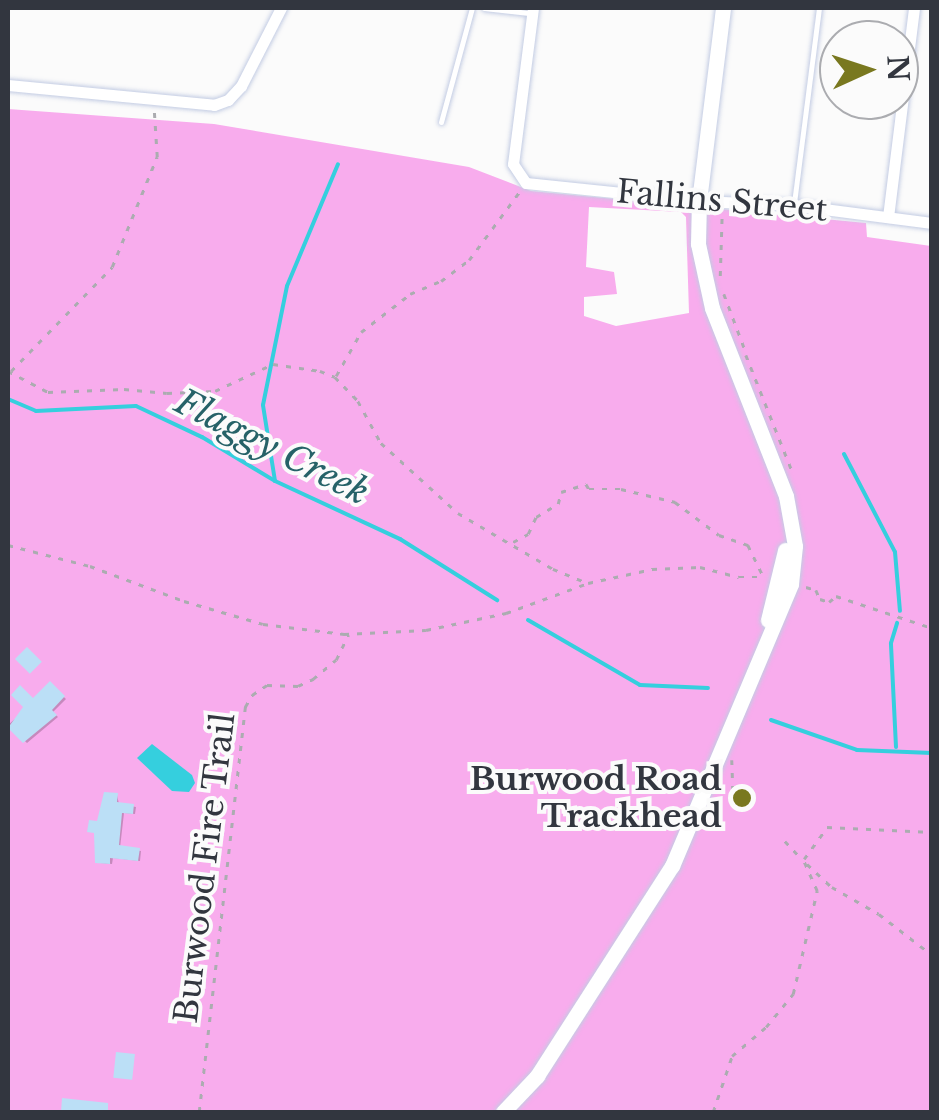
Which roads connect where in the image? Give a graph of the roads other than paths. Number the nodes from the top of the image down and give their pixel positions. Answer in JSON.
{"nodes":[{"id":1,"x":282,"y":8,"type":"edge"},
{"id":2,"x":472,"y":8,"type":"edge"},
{"id":3,"x":484,"y":8,"type":"edge"},
{"id":4,"x":723,"y":8,"type":"edge"},
{"id":5,"x":818,"y":8,"type":"edge"},
{"id":6,"x":914,"y":8,"type":"edge"},
{"id":7,"x":532,"y":11,"type":"edge"},
{"id":8,"x":8,"y":85,"type":"edge"},
{"id":9,"x":441,"y":122,"type":"dead end"},
{"id":10,"x":699,"y":201,"type":"junction"},
{"id":11,"x":793,"y":205,"type":"junction"},
{"id":12,"x":888,"y":217,"type":"junction"},
{"id":13,"x":932,"y":222,"type":"edge"},
{"id":14,"x":503,"y":1112,"type":"edge"}],
"edges":[{"from":1,"to":8,"type":"street"},
{"from":2,"to":9,"type":"lane"},
{"from":3,"to":7,"type":"lane"},
{"from":4,"to":10,"type":"main road"},
{"from":5,"to":11,"type":"lane"},
{"from":6,"to":12,"type":"street"},
{"from":7,"to":10,"type":"street","name":"Fallins Street"},
{"from":10,"to":11,"type":"street","name":"Fallins Street"},
{"from":10,"to":14,"type":"main road"},
{"from":11,"to":12,"type":"street","name":"Fallins Street"},
{"from":12,"to":13,"type":"street","name":"Fallins Street"}]}
